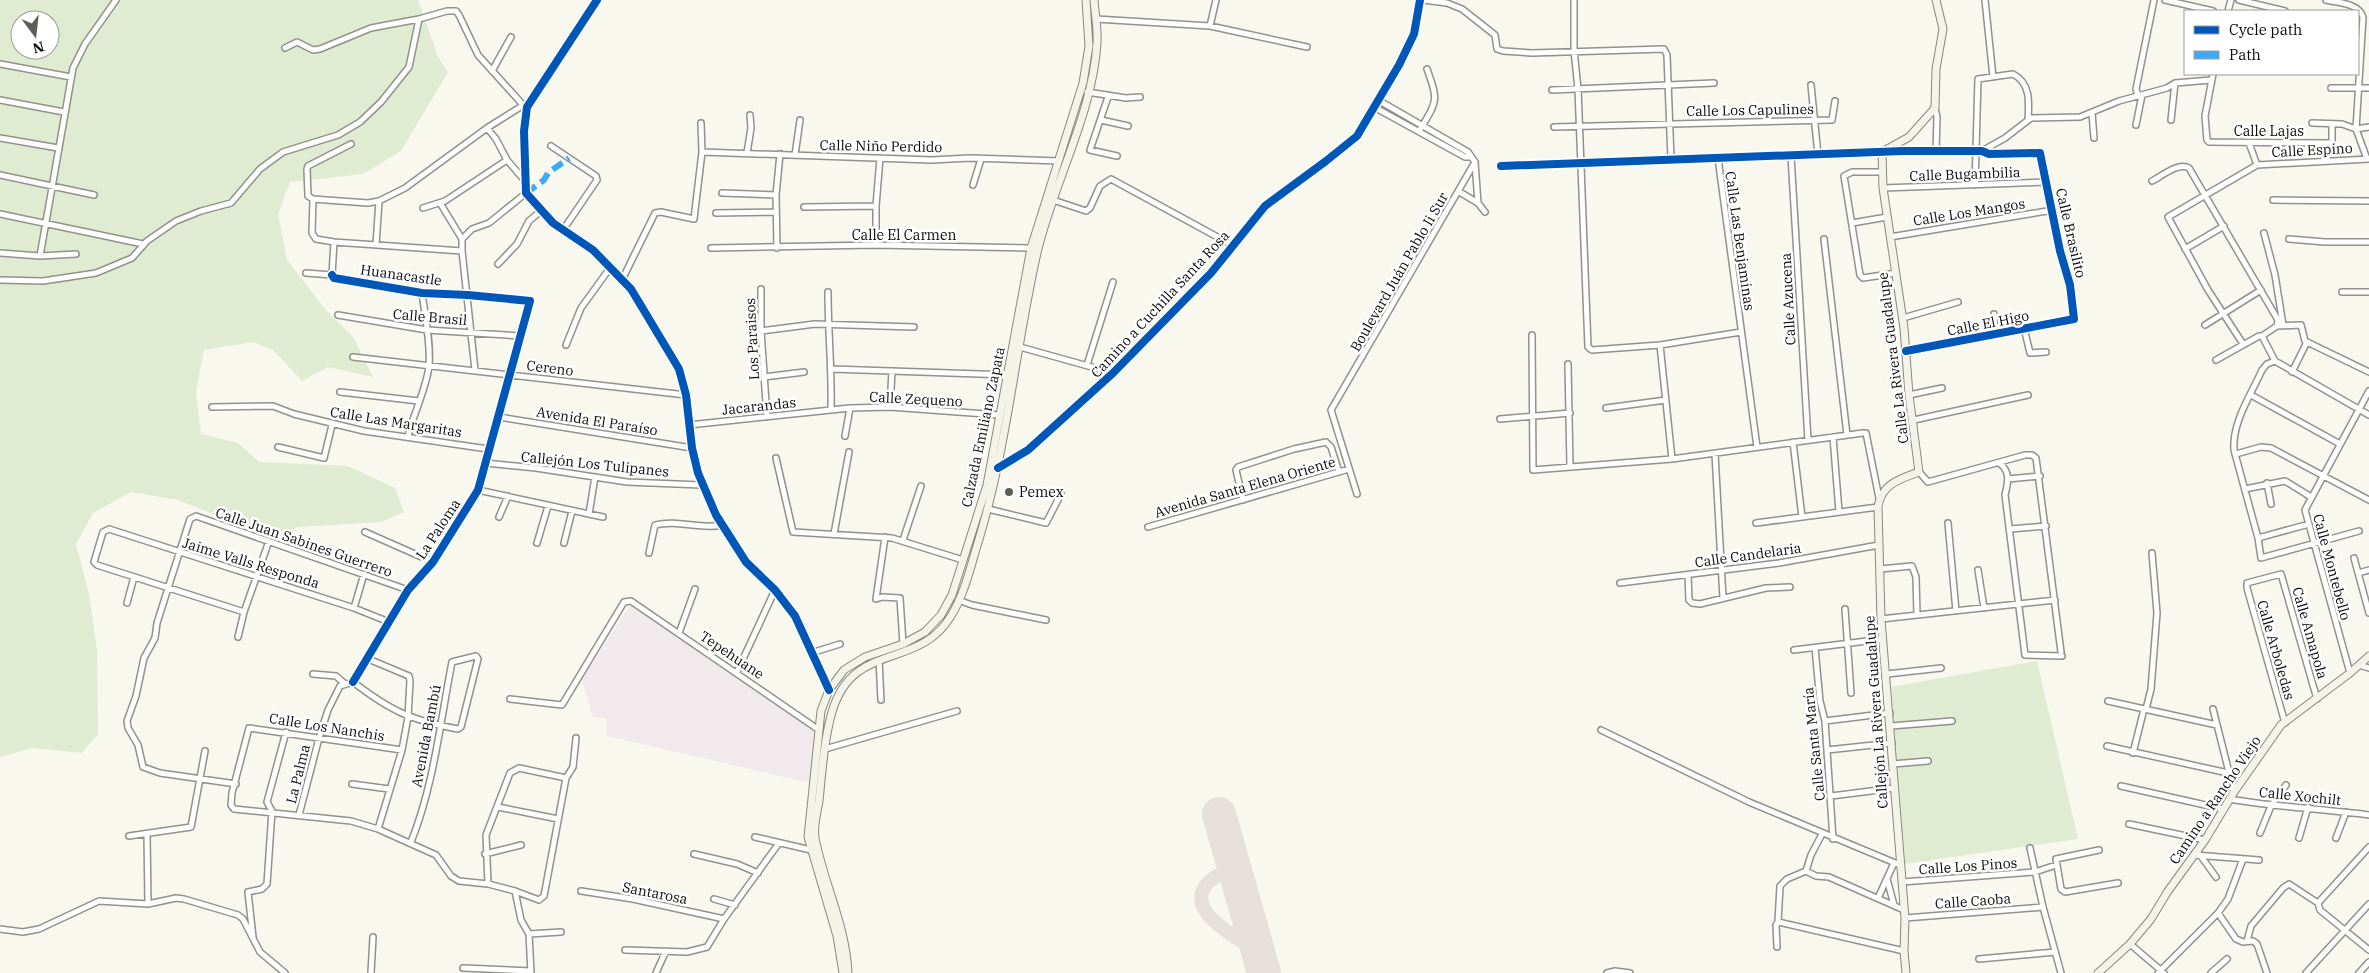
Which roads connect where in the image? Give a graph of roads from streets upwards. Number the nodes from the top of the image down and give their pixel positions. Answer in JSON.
{"nodes":[{"id":1,"x":116,"y":0,"type":"edge"},
{"id":2,"x":597,"y":0,"type":"edge"},
{"id":3,"x":1086,"y":0,"type":"edge"},
{"id":4,"x":1094,"y":0,"type":"edge"},
{"id":5,"x":1216,"y":0,"type":"edge"},
{"id":6,"x":1422,"y":0,"type":"edge"},
{"id":7,"x":1574,"y":0,"type":"edge"},
{"id":8,"x":1936,"y":0,"type":"edge"},
{"id":9,"x":1985,"y":0,"type":"edge"},
{"id":10,"x":2154,"y":0,"type":"edge"},
{"id":11,"x":2165,"y":0,"type":"edge"},
{"id":12,"x":2239,"y":0,"type":"edge"},
{"id":13,"x":2326,"y":0,"type":"edge"},
{"id":14,"x":2209,"y":10,"type":"edge"},
{"id":15,"x":2281,"y":10,"type":"edge"},
{"id":16,"x":419,"y":19,"type":"junction"},
{"id":17,"x":1096,"y":20,"type":"junction"},
{"id":18,"x":1210,"y":26,"type":"junction"},
{"id":19,"x":2360,"y":33,"type":"edge"},
{"id":20,"x":511,"y":37,"type":"dead end"},
{"id":21,"x":1307,"y":47,"type":"dead end"},
{"id":22,"x":284,"y":48,"type":"dead end"},
{"id":23,"x":1574,"y":50,"type":"junction"},
{"id":24,"x":0,"y":64,"type":"edge"},
{"id":25,"x":1426,"y":69,"type":"dead end"},
{"id":26,"x":492,"y":71,"type":"junction"},
{"id":27,"x":71,"y":77,"type":"junction"},
{"id":28,"x":1993,"y":77,"type":"junction"},
{"id":29,"x":2212,"y":77,"type":"edge"},
{"id":30,"x":1714,"y":83,"type":"dead end"},
{"id":31,"x":2175,"y":83,"type":"junction"},
{"id":32,"x":1668,"y":85,"type":"junction"},
{"id":33,"x":1811,"y":85,"type":"dead end"},
{"id":34,"x":2331,"y":88,"type":"dead end"},
{"id":35,"x":2369,"y":88,"type":"edge"},
{"id":36,"x":1578,"y":89,"type":"junction"},
{"id":37,"x":2360,"y":89,"type":"junction"},
{"id":38,"x":1552,"y":90,"type":"dead end"},
{"id":39,"x":1087,"y":92,"type":"junction"},
{"id":40,"x":2140,"y":95,"type":"junction"},
{"id":41,"x":1108,"y":96,"type":"junction"},
{"id":42,"x":1140,"y":97,"type":"dead end"},
{"id":43,"x":0,"y":100,"type":"edge"},
{"id":44,"x":1834,"y":101,"type":"dead end"},
{"id":45,"x":1376,"y":104,"type":"junction"},
{"id":46,"x":525,"y":107,"type":"junction"},
{"id":47,"x":1935,"y":108,"type":"junction"},
{"id":48,"x":64,"y":112,"type":"junction"},
{"id":49,"x":2092,"y":113,"type":"junction"},
{"id":50,"x":750,"y":115,"type":"dead end"},
{"id":51,"x":800,"y":120,"type":"dead end"},
{"id":52,"x":1101,"y":120,"type":"junction"},
{"id":53,"x":2028,"y":120,"type":"junction"},
{"id":54,"x":2171,"y":120,"type":"dead end"},
{"id":55,"x":1815,"y":121,"type":"junction"},
{"id":56,"x":701,"y":123,"type":"dead end"},
{"id":57,"x":1668,"y":123,"type":"junction"},
{"id":58,"x":2312,"y":124,"type":"dead end"},
{"id":59,"x":2332,"y":124,"type":"junction"},
{"id":60,"x":2136,"y":125,"type":"dead end"},
{"id":61,"x":1128,"y":126,"type":"dead end"},
{"id":62,"x":1578,"y":126,"type":"junction"},
{"id":63,"x":1422,"y":127,"type":"junction"},
{"id":64,"x":1554,"y":127,"type":"dead end"},
{"id":65,"x":2369,"y":127,"type":"edge"},
{"id":66,"x":487,"y":128,"type":"junction"},
{"id":67,"x":2356,"y":129,"type":"junction"},
{"id":68,"x":1418,"y":133,"type":"junction"},
{"id":69,"x":0,"y":138,"type":"edge"},
{"id":70,"x":2094,"y":138,"type":"dead end"},
{"id":71,"x":2250,"y":143,"type":"junction"},
{"id":72,"x":351,"y":144,"type":"dead end"},
{"id":73,"x":551,"y":146,"type":"dead end"},
{"id":74,"x":58,"y":148,"type":"junction"},
{"id":75,"x":1936,"y":151,"type":"junction"},
{"id":76,"x":1975,"y":151,"type":"junction"},
{"id":77,"x":1982,"y":151,"type":"junction"},
{"id":78,"x":702,"y":152,"type":"junction"},
{"id":79,"x":1882,"y":152,"type":"junction"},
{"id":80,"x":746,"y":153,"type":"junction"},
{"id":81,"x":780,"y":154,"type":"junction"},
{"id":82,"x":795,"y":155,"type":"junction"},
{"id":83,"x":1818,"y":155,"type":"junction"},
{"id":84,"x":1117,"y":156,"type":"dead end"},
{"id":85,"x":1791,"y":156,"type":"junction"},
{"id":86,"x":1470,"y":157,"type":"junction"},
{"id":87,"x":880,"y":158,"type":"junction"},
{"id":88,"x":981,"y":158,"type":"junction"},
{"id":89,"x":1718,"y":158,"type":"junction"},
{"id":90,"x":1671,"y":159,"type":"junction"},
{"id":91,"x":2368,"y":159,"type":"edge"},
{"id":92,"x":507,"y":160,"type":"junction"},
{"id":93,"x":1059,"y":161,"type":"junction"},
{"id":94,"x":1474,"y":162,"type":"junction"},
{"id":95,"x":1581,"y":162,"type":"junction"},
{"id":96,"x":2257,"y":165,"type":"junction"},
{"id":97,"x":1501,"y":166,"type":"dead end"},
{"id":98,"x":1882,"y":172,"type":"junction"},
{"id":99,"x":0,"y":175,"type":"edge"},
{"id":100,"x":525,"y":181,"type":"junction"},
{"id":101,"x":2152,"y":181,"type":"dead end"},
{"id":102,"x":2047,"y":182,"type":"junction"},
{"id":103,"x":52,"y":185,"type":"junction"},
{"id":104,"x":973,"y":185,"type":"dead end"},
{"id":105,"x":1975,"y":185,"type":"junction"},
{"id":106,"x":1883,"y":188,"type":"junction"},
{"id":107,"x":1458,"y":191,"type":"junction"},
{"id":108,"x":526,"y":193,"type":"junction"},
{"id":109,"x":722,"y":193,"type":"dead end"},
{"id":110,"x":94,"y":195,"type":"dead end"},
{"id":111,"x":776,"y":195,"type":"junction"},
{"id":112,"x":2206,"y":195,"type":"junction"},
{"id":113,"x":313,"y":199,"type":"junction"},
{"id":114,"x":1053,"y":200,"type":"junction"},
{"id":115,"x":2273,"y":200,"type":"dead end"},
{"id":116,"x":379,"y":201,"type":"junction"},
{"id":117,"x":2369,"y":201,"type":"edge"},
{"id":118,"x":440,"y":203,"type":"junction"},
{"id":119,"x":1478,"y":204,"type":"junction"},
{"id":120,"x":876,"y":206,"type":"junction"},
{"id":121,"x":804,"y":207,"type":"dead end"},
{"id":122,"x":423,"y":208,"type":"dead end"},
{"id":123,"x":542,"y":210,"type":"junction"},
{"id":124,"x":2053,"y":210,"type":"junction"},
{"id":125,"x":776,"y":212,"type":"junction"},
{"id":126,"x":1485,"y":212,"type":"dead end"},
{"id":127,"x":716,"y":213,"type":"dead end"},
{"id":128,"x":0,"y":214,"type":"edge"},
{"id":129,"x":1887,"y":217,"type":"junction"},
{"id":130,"x":45,"y":223,"type":"junction"},
{"id":131,"x":1852,"y":223,"type":"junction"},
{"id":132,"x":2224,"y":226,"type":"junction"},
{"id":133,"x":563,"y":230,"type":"junction"},
{"id":134,"x":2264,"y":233,"type":"dead end"},
{"id":135,"x":1890,"y":236,"type":"junction"},
{"id":136,"x":462,"y":239,"type":"junction"},
{"id":137,"x":1824,"y":239,"type":"dead end"},
{"id":138,"x":2289,"y":239,"type":"dead end"},
{"id":139,"x":334,"y":242,"type":"junction"},
{"id":140,"x":2369,"y":242,"type":"edge"},
{"id":141,"x":143,"y":244,"type":"junction"},
{"id":142,"x":376,"y":245,"type":"junction"},
{"id":143,"x":876,"y":245,"type":"junction"},
{"id":144,"x":1234,"y":246,"type":"junction"},
{"id":145,"x":711,"y":248,"type":"dead end"},
{"id":146,"x":776,"y":248,"type":"junction"},
{"id":147,"x":1031,"y":248,"type":"junction"},
{"id":148,"x":2185,"y":249,"type":"junction"},
{"id":149,"x":462,"y":251,"type":"junction"},
{"id":150,"x":76,"y":254,"type":"dead end"},
{"id":151,"x":2,"y":255,"type":"edge"},
{"id":152,"x":40,"y":256,"type":"junction"},
{"id":153,"x":498,"y":264,"type":"dead end"},
{"id":154,"x":610,"y":268,"type":"junction"},
{"id":155,"x":306,"y":273,"type":"dead end"},
{"id":156,"x":1896,"y":273,"type":"junction"},
{"id":157,"x":332,"y":275,"type":"junction"},
{"id":158,"x":0,"y":280,"type":"edge"},
{"id":159,"x":622,"y":280,"type":"junction"},
{"id":160,"x":1113,"y":282,"type":"dead end"},
{"id":161,"x":761,"y":289,"type":"dead end"},
{"id":162,"x":2261,"y":290,"type":"junction"},
{"id":163,"x":828,"y":292,"type":"dead end"},
{"id":164,"x":2342,"y":292,"type":"dead end"},
{"id":165,"x":2369,"y":292,"type":"edge"},
{"id":166,"x":422,"y":293,"type":"junction"},
{"id":167,"x":468,"y":294,"type":"junction"},
{"id":168,"x":530,"y":301,"type":"joint"},
{"id":169,"x":1958,"y":302,"type":"dead end"},
{"id":170,"x":1994,"y":314,"type":"dead end"},
{"id":171,"x":2224,"y":314,"type":"junction"},
{"id":172,"x":338,"y":315,"type":"dead end"},
{"id":173,"x":1903,"y":318,"type":"junction"},
{"id":174,"x":2074,"y":319,"type":"joint"},
{"id":175,"x":828,"y":324,"type":"junction"},
{"id":176,"x":2205,"y":325,"type":"dead end"},
{"id":177,"x":2280,"y":325,"type":"junction"},
{"id":178,"x":914,"y":327,"type":"dead end"},
{"id":179,"x":2024,"y":328,"type":"junction"},
{"id":180,"x":1741,"y":329,"type":"junction"},
{"id":181,"x":427,"y":330,"type":"junction"},
{"id":182,"x":761,"y":331,"type":"junction"},
{"id":183,"x":471,"y":332,"type":"junction"},
{"id":184,"x":1532,"y":334,"type":"dead end"},
{"id":185,"x":1995,"y":335,"type":"junction"},
{"id":186,"x":521,"y":336,"type":"junction"},
{"id":187,"x":2260,"y":336,"type":"junction"},
{"id":188,"x":2306,"y":342,"type":"junction"},
{"id":189,"x":2243,"y":344,"type":"junction"},
{"id":190,"x":566,"y":345,"type":"dead end"},
{"id":191,"x":1660,"y":345,"type":"junction"},
{"id":192,"x":1020,"y":347,"type":"junction"},
{"id":193,"x":1906,"y":351,"type":"junction"},
{"id":194,"x":2046,"y":352,"type":"dead end"},
{"id":195,"x":353,"y":357,"type":"dead end"},
{"id":196,"x":2216,"y":360,"type":"dead end"},
{"id":197,"x":2275,"y":361,"type":"junction"},
{"id":198,"x":1568,"y":364,"type":"dead end"},
{"id":199,"x":429,"y":365,"type":"junction"},
{"id":200,"x":1087,"y":365,"type":"junction"},
{"id":201,"x":832,"y":369,"type":"junction"},
{"id":202,"x":474,"y":370,"type":"junction"},
{"id":203,"x":804,"y":372,"type":"dead end"},
{"id":204,"x":892,"y":372,"type":"junction"},
{"id":205,"x":2292,"y":372,"type":"junction"},
{"id":206,"x":2369,"y":372,"type":"edge"},
{"id":207,"x":511,"y":374,"type":"junction"},
{"id":208,"x":1113,"y":374,"type":"junction"},
{"id":209,"x":1011,"y":376,"type":"junction"},
{"id":210,"x":764,"y":377,"type":"junction"},
{"id":211,"x":1942,"y":388,"type":"dead end"},
{"id":212,"x":2369,"y":391,"type":"edge"},
{"id":213,"x":340,"y":392,"type":"dead end"},
{"id":214,"x":1909,"y":394,"type":"junction"},
{"id":215,"x":686,"y":395,"type":"junction"},
{"id":216,"x":2028,"y":395,"type":"dead end"},
{"id":217,"x":2251,"y":395,"type":"junction"},
{"id":218,"x":1666,"y":400,"type":"junction"},
{"id":219,"x":419,"y":401,"type":"junction"},
{"id":220,"x":212,"y":407,"type":"dead end"},
{"id":221,"x":890,"y":407,"type":"junction"},
{"id":222,"x":850,"y":408,"type":"junction"},
{"id":223,"x":1606,"y":408,"type":"dead end"},
{"id":224,"x":831,"y":409,"type":"junction"},
{"id":225,"x":2359,"y":410,"type":"junction"},
{"id":226,"x":1570,"y":413,"type":"junction"},
{"id":227,"x":999,"y":415,"type":"junction"},
{"id":228,"x":2369,"y":415,"type":"edge"},
{"id":229,"x":499,"y":416,"type":"junction"},
{"id":230,"x":1533,"y":416,"type":"junction"},
{"id":231,"x":768,"y":417,"type":"junction"},
{"id":232,"x":1500,"y":419,"type":"dead end"},
{"id":233,"x":1914,"y":420,"type":"junction"},
{"id":234,"x":332,"y":425,"type":"junction"},
{"id":235,"x":689,"y":425,"type":"junction"},
{"id":236,"x":1847,"y":435,"type":"junction"},
{"id":237,"x":408,"y":436,"type":"junction"},
{"id":238,"x":845,"y":436,"type":"dead end"},
{"id":239,"x":1833,"y":437,"type":"junction"},
{"id":240,"x":1808,"y":440,"type":"junction"},
{"id":241,"x":1793,"y":442,"type":"junction"},
{"id":242,"x":2340,"y":444,"type":"junction"},
{"id":243,"x":278,"y":447,"type":"dead end"},
{"id":244,"x":1757,"y":447,"type":"junction"},
{"id":245,"x":692,"y":448,"type":"junction"},
{"id":246,"x":488,"y":449,"type":"junction"},
{"id":247,"x":849,"y":452,"type":"dead end"},
{"id":248,"x":1715,"y":454,"type":"junction"},
{"id":249,"x":2236,"y":454,"type":"junction"},
{"id":250,"x":776,"y":458,"type":"dead end"},
{"id":251,"x":1672,"y":459,"type":"junction"},
{"id":252,"x":486,"y":463,"type":"junction"},
{"id":253,"x":1999,"y":463,"type":"junction"},
{"id":254,"x":1570,"y":467,"type":"junction"},
{"id":255,"x":998,"y":468,"type":"junction"},
{"id":256,"x":1349,"y":469,"type":"junction"},
{"id":257,"x":1339,"y":472,"type":"junction"},
{"id":258,"x":1919,"y":472,"type":"junction"},
{"id":259,"x":2040,"y":476,"type":"junction"},
{"id":260,"x":2323,"y":476,"type":"junction"},
{"id":261,"x":595,"y":477,"type":"junction"},
{"id":262,"x":2008,"y":479,"type":"junction"},
{"id":263,"x":2267,"y":483,"type":"junction"},
{"id":264,"x":701,"y":485,"type":"junction"},
{"id":265,"x":921,"y":486,"type":"dead end"},
{"id":266,"x":2244,"y":488,"type":"junction"},
{"id":267,"x":478,"y":490,"type":"junction"},
{"id":268,"x":1061,"y":494,"type":"dead end"},
{"id":269,"x":1357,"y":494,"type":"dead end"},
{"id":270,"x":508,"y":496,"type":"junction"},
{"id":271,"x":2311,"y":496,"type":"junction"},
{"id":272,"x":2368,"y":497,"type":"edge"},
{"id":273,"x":1879,"y":498,"type":"junction"},
{"id":274,"x":1243,"y":500,"type":"junction"},
{"id":275,"x":2271,"y":504,"type":"dead end"},
{"id":276,"x":548,"y":506,"type":"junction"},
{"id":277,"x":1878,"y":507,"type":"junction"},
{"id":278,"x":988,"y":509,"type":"junction"},
{"id":279,"x":572,"y":511,"type":"junction"},
{"id":280,"x":1839,"y":512,"type":"junction"},
{"id":281,"x":589,"y":514,"type":"junction"},
{"id":282,"x":499,"y":517,"type":"dead end"},
{"id":283,"x":603,"y":517,"type":"dead end"},
{"id":284,"x":1802,"y":517,"type":"junction"},
{"id":285,"x":1756,"y":523,"type":"dead end"},
{"id":286,"x":1948,"y":523,"type":"dead end"},
{"id":287,"x":2309,"y":524,"type":"junction"},
{"id":288,"x":722,"y":525,"type":"junction"},
{"id":289,"x":2046,"y":526,"type":"junction"},
{"id":290,"x":1148,"y":527,"type":"dead end"},
{"id":291,"x":2010,"y":529,"type":"junction"},
{"id":292,"x":2360,"y":531,"type":"dead end"},
{"id":293,"x":365,"y":532,"type":"dead end"},
{"id":294,"x":834,"y":534,"type":"junction"},
{"id":295,"x":885,"y":537,"type":"junction"},
{"id":296,"x":2258,"y":538,"type":"junction"},
{"id":297,"x":269,"y":540,"type":"junction"},
{"id":298,"x":903,"y":540,"type":"junction"},
{"id":299,"x":537,"y":542,"type":"dead end"},
{"id":300,"x":564,"y":543,"type":"dead end"},
{"id":301,"x":2314,"y":544,"type":"junction"},
{"id":302,"x":1879,"y":546,"type":"junction"},
{"id":303,"x":179,"y":553,"type":"junction"},
{"id":304,"x":649,"y":553,"type":"dead end"},
{"id":305,"x":2152,"y":553,"type":"dead end"},
{"id":306,"x":2354,"y":558,"type":"dead end"},
{"id":307,"x":963,"y":560,"type":"junction"},
{"id":308,"x":433,"y":562,"type":"junction"},
{"id":309,"x":1880,"y":569,"type":"junction"},
{"id":310,"x":1721,"y":570,"type":"junction"},
{"id":311,"x":1978,"y":570,"type":"dead end"},
{"id":312,"x":2369,"y":570,"type":"edge"},
{"id":313,"x":2358,"y":573,"type":"junction"},
{"id":314,"x":364,"y":574,"type":"junction"},
{"id":315,"x":1688,"y":574,"type":"junction"},
{"id":316,"x":2281,"y":574,"type":"joint"},
{"id":317,"x":256,"y":576,"type":"junction"},
{"id":318,"x":134,"y":577,"type":"junction"},
{"id":319,"x":1620,"y":583,"type":"dead end"},
{"id":320,"x":2053,"y":586,"type":"junction"},
{"id":321,"x":1790,"y":587,"type":"dead end"},
{"id":322,"x":168,"y":588,"type":"junction"},
{"id":323,"x":694,"y":589,"type":"dead end"},
{"id":324,"x":408,"y":590,"type":"junction"},
{"id":325,"x":775,"y":590,"type":"junction"},
{"id":326,"x":1723,"y":598,"type":"junction"},
{"id":327,"x":958,"y":600,"type":"junction"},
{"id":328,"x":2055,"y":600,"type":"junction"},
{"id":329,"x":2042,"y":602,"type":"junction"},
{"id":330,"x":127,"y":603,"type":"dead end"},
{"id":331,"x":2020,"y":604,"type":"junction"},
{"id":332,"x":354,"y":608,"type":"junction"},
{"id":333,"x":1984,"y":608,"type":"junction"},
{"id":334,"x":1845,"y":609,"type":"dead end"},
{"id":335,"x":1956,"y":611,"type":"junction"},
{"id":336,"x":244,"y":612,"type":"junction"},
{"id":337,"x":2369,"y":613,"type":"edge"},
{"id":338,"x":1917,"y":615,"type":"junction"},
{"id":339,"x":1881,"y":619,"type":"junction"},
{"id":340,"x":1046,"y":620,"type":"dead end"},
{"id":341,"x":389,"y":622,"type":"junction"},
{"id":342,"x":679,"y":634,"type":"junction"},
{"id":343,"x":238,"y":637,"type":"dead end"},
{"id":344,"x":1883,"y":639,"type":"junction"},
{"id":345,"x":840,"y":644,"type":"dead end"},
{"id":346,"x":903,"y":644,"type":"junction"},
{"id":347,"x":1846,"y":644,"type":"junction"},
{"id":348,"x":1815,"y":648,"type":"junction"},
{"id":349,"x":1794,"y":650,"type":"dead end"},
{"id":350,"x":812,"y":653,"type":"junction"},
{"id":351,"x":2369,"y":656,"type":"edge"},
{"id":352,"x":366,"y":658,"type":"junction"},
{"id":353,"x":879,"y":660,"type":"junction"},
{"id":354,"x":2359,"y":665,"type":"junction"},
{"id":355,"x":1941,"y":668,"type":"dead end"},
{"id":356,"x":2369,"y":668,"type":"edge"},
{"id":357,"x":737,"y":672,"type":"junction"},
{"id":358,"x":2350,"y":673,"type":"junction"},
{"id":359,"x":313,"y":674,"type":"dead end"},
{"id":360,"x":1887,"y":674,"type":"junction"},
{"id":361,"x":835,"y":680,"type":"junction"},
{"id":362,"x":352,"y":682,"type":"junction"},
{"id":363,"x":344,"y":683,"type":"junction"},
{"id":364,"x":843,"y":686,"type":"junction"},
{"id":365,"x":829,"y":690,"type":"junction"},
{"id":366,"x":1851,"y":693,"type":"dead end"},
{"id":367,"x":2317,"y":699,"type":"junction"},
{"id":368,"x":510,"y":700,"type":"dead end"},
{"id":369,"x":881,"y":700,"type":"dead end"},
{"id":370,"x":2108,"y":701,"type":"dead end"},
{"id":371,"x":2145,"y":709,"type":"junction"},
{"id":372,"x":2213,"y":709,"type":"dead end"},
{"id":373,"x":957,"y":711,"type":"dead end"},
{"id":374,"x":1890,"y":713,"type":"junction"},
{"id":375,"x":408,"y":717,"type":"junction"},
{"id":376,"x":1825,"y":721,"type":"junction"},
{"id":377,"x":1952,"y":721,"type":"dead end"},
{"id":378,"x":2285,"y":723,"type":"junction"},
{"id":379,"x":2217,"y":724,"type":"junction"},
{"id":380,"x":439,"y":726,"type":"junction"},
{"id":381,"x":1891,"y":726,"type":"junction"},
{"id":382,"x":819,"y":730,"type":"junction"},
{"id":383,"x":1602,"y":730,"type":"dead end"},
{"id":384,"x":286,"y":732,"type":"junction"},
{"id":385,"x":319,"y":738,"type":"junction"},
{"id":386,"x":576,"y":738,"type":"dead end"},
{"id":387,"x":1892,"y":743,"type":"junction"},
{"id":388,"x":2107,"y":746,"type":"dead end"},
{"id":389,"x":825,"y":749,"type":"junction"},
{"id":390,"x":402,"y":750,"type":"junction"},
{"id":391,"x":1827,"y":750,"type":"junction"},
{"id":392,"x":205,"y":751,"type":"dead end"},
{"id":393,"x":2133,"y":753,"type":"junction"},
{"id":394,"x":1928,"y":761,"type":"dead end"},
{"id":395,"x":1893,"y":764,"type":"junction"},
{"id":396,"x":2228,"y":773,"type":"junction"},
{"id":397,"x":566,"y":778,"type":"junction"},
{"id":398,"x":198,"y":780,"type":"junction"},
{"id":399,"x":236,"y":784,"type":"junction"},
{"id":400,"x":352,"y":784,"type":"dead end"},
{"id":401,"x":2286,"y":785,"type":"dead end"},
{"id":402,"x":2122,"y":786,"type":"dead end"},
{"id":403,"x":1895,"y":788,"type":"junction"},
{"id":404,"x":389,"y":789,"type":"junction"},
{"id":405,"x":2234,"y":792,"type":"junction"},
{"id":406,"x":1831,"y":796,"type":"junction"},
{"id":407,"x":2229,"y":799,"type":"junction"},
{"id":408,"x":2271,"y":806,"type":"junction"},
{"id":409,"x":498,"y":807,"type":"junction"},
{"id":410,"x":2308,"y":807,"type":"junction"},
{"id":411,"x":2224,"y":809,"type":"junction"},
{"id":412,"x":272,"y":811,"type":"junction"},
{"id":413,"x":2346,"y":812,"type":"junction"},
{"id":414,"x":299,"y":815,"type":"junction"},
{"id":415,"x":2369,"y":815,"type":"edge"},
{"id":416,"x":558,"y":819,"type":"junction"},
{"id":417,"x":2129,"y":824,"type":"dead end"},
{"id":418,"x":378,"y":829,"type":"junction"},
{"id":419,"x":2260,"y":833,"type":"dead end"},
{"id":420,"x":147,"y":834,"type":"junction"},
{"id":421,"x":1822,"y":834,"type":"junction"},
{"id":422,"x":129,"y":836,"type":"dead end"},
{"id":423,"x":755,"y":837,"type":"dead end"},
{"id":424,"x":1833,"y":838,"type":"junction"},
{"id":425,"x":2299,"y":838,"type":"dead end"},
{"id":426,"x":2336,"y":838,"type":"dead end"},
{"id":427,"x":2205,"y":840,"type":"junction"},
{"id":428,"x":411,"y":842,"type":"junction"},
{"id":429,"x":779,"y":843,"type":"junction"},
{"id":430,"x":521,"y":845,"type":"dead end"},
{"id":431,"x":2369,"y":847,"type":"edge"},
{"id":432,"x":2030,"y":848,"type":"dead end"},
{"id":433,"x":811,"y":850,"type":"junction"},
{"id":434,"x":2099,"y":850,"type":"dead end"},
{"id":435,"x":485,"y":854,"type":"junction"},
{"id":436,"x":694,"y":854,"type":"dead end"},
{"id":437,"x":2197,"y":855,"type":"junction"},
{"id":438,"x":2243,"y":859,"type":"junction"},
{"id":439,"x":2259,"y":860,"type":"dead end"},
{"id":440,"x":1897,"y":864,"type":"junction"},
{"id":441,"x":2056,"y":865,"type":"junction"},
{"id":442,"x":1806,"y":870,"type":"junction"},
{"id":443,"x":2035,"y":872,"type":"junction"},
{"id":444,"x":758,"y":873,"type":"junction"},
{"id":445,"x":2216,"y":877,"type":"dead end"},
{"id":446,"x":1886,"y":878,"type":"junction"},
{"id":447,"x":1902,"y":882,"type":"junction"},
{"id":448,"x":2118,"y":883,"type":"dead end"},
{"id":449,"x":488,"y":884,"type":"junction"},
{"id":450,"x":515,"y":891,"type":"junction"},
{"id":451,"x":581,"y":891,"type":"dead end"},
{"id":452,"x":1878,"y":898,"type":"junction"},
{"id":453,"x":714,"y":899,"type":"dead end"},
{"id":454,"x":2318,"y":903,"type":"junction"},
{"id":455,"x":148,"y":904,"type":"junction"},
{"id":456,"x":2369,"y":904,"type":"edge"},
{"id":457,"x":735,"y":905,"type":"junction"},
{"id":458,"x":1894,"y":905,"type":"junction"},
{"id":459,"x":2043,"y":907,"type":"junction"},
{"id":460,"x":2218,"y":913,"type":"junction"},
{"id":461,"x":1905,"y":914,"type":"junction"},
{"id":462,"x":724,"y":919,"type":"junction"},
{"id":463,"x":1778,"y":922,"type":"junction"},
{"id":464,"x":0,"y":929,"type":"edge"},
{"id":465,"x":2346,"y":930,"type":"junction"},
{"id":466,"x":561,"y":932,"type":"dead end"},
{"id":467,"x":529,"y":934,"type":"junction"},
{"id":468,"x":372,"y":937,"type":"dead end"},
{"id":469,"x":2247,"y":941,"type":"junction"},
{"id":470,"x":254,"y":942,"type":"junction"},
{"id":471,"x":2130,"y":944,"type":"junction"},
{"id":472,"x":1777,"y":947,"type":"dead end"},
{"id":473,"x":625,"y":950,"type":"dead end"},
{"id":474,"x":2369,"y":950,"type":"edge"},
{"id":475,"x":1904,"y":951,"type":"junction"},
{"id":476,"x":2056,"y":952,"type":"junction"},
{"id":477,"x":665,"y":953,"type":"junction"},
{"id":478,"x":1979,"y":959,"type":"dead end"},
{"id":479,"x":2227,"y":959,"type":"dead end"},
{"id":480,"x":2369,"y":962,"type":"edge"},
{"id":481,"x":463,"y":968,"type":"dead end"},
{"id":482,"x":531,"y":972,"type":"edge"},
{"id":483,"x":2161,"y":972,"type":"edge"},
{"id":484,"x":285,"y":973,"type":"edge"},
{"id":485,"x":371,"y":973,"type":"edge"},
{"id":486,"x":656,"y":973,"type":"edge"},
{"id":487,"x":842,"y":973,"type":"edge"},
{"id":488,"x":848,"y":973,"type":"edge"},
{"id":489,"x":1607,"y":973,"type":"edge"},
{"id":490,"x":1630,"y":973,"type":"edge"},
{"id":491,"x":1906,"y":973,"type":"edge"},
{"id":492,"x":2061,"y":973,"type":"edge"},
{"id":493,"x":2098,"y":973,"type":"edge"},
{"id":494,"x":2211,"y":973,"type":"edge"},
{"id":495,"x":2267,"y":973,"type":"edge"},
{"id":496,"x":2306,"y":973,"type":"edge"},
{"id":497,"x":2359,"y":973,"type":"edge"}],
"edges":[{"from":1,"to":27,"type":"street"},
{"from":2,"to":46,"type":"street"},
{"from":3,"to":93,"type":"street","name":"Calzada Emiliano Zapata"},
{"from":4,"to":17,"type":"street","name":"Calzada Emiliano Zapata"},
{"from":5,"to":18,"type":"street"},
{"from":6,"to":23,"type":"street"},
{"from":6,"to":45,"type":"street","name":"Camino a Cuchilla Santa Rosa"},
{"from":7,"to":23,"type":"street"},
{"from":8,"to":47,"type":"street"},
{"from":9,"to":28,"type":"street"},
{"from":10,"to":40,"type":"street"},
{"from":11,"to":14,"type":"street"},
{"from":12,"to":15,"type":"street"},
{"from":13,"to":19,"type":"street"},
{"from":16,"to":22,"type":"street"},
{"from":16,"to":26,"type":"street"},
{"from":16,"to":141,"type":"street"},
{"from":17,"to":18,"type":"street"},
{"from":17,"to":39,"type":"street","name":"Calzada Emiliano Zapata"},
{"from":18,"to":21,"type":"street"},
{"from":19,"to":37,"type":"street"},
{"from":20,"to":26,"type":"street"},
{"from":23,"to":32,"type":"street"},
{"from":23,"to":36,"type":"street"},
{"from":24,"to":27,"type":"street"},
{"from":25,"to":63,"type":"street"},
{"from":26,"to":46,"type":"street"},
{"from":27,"to":48,"type":"street"},
{"from":28,"to":53,"type":"street"},
{"from":28,"to":76,"type":"street"},
{"from":29,"to":31,"type":"street"},
{"from":29,"to":71,"type":"street","name":"Calle Lajas"},
{"from":30,"to":32,"type":"street"},
{"from":31,"to":40,"type":"street"},
{"from":31,"to":54,"type":"street"},
{"from":32,"to":36,"type":"street"},
{"from":32,"to":57,"type":"street"},
{"from":33,"to":55,"type":"street"},
{"from":34,"to":37,"type":"street"},
{"from":35,"to":37,"type":"street"},
{"from":36,"to":38,"type":"street"},
{"from":36,"to":62,"type":"street"},
{"from":37,"to":67,"type":"street"},
{"from":39,"to":41,"type":"street"},
{"from":39,"to":114,"type":"street","name":"Calzada Emiliano Zapata"},
{"from":40,"to":49,"type":"street"},
{"from":40,"to":60,"type":"street"},
{"from":41,"to":42,"type":"street"},
{"from":41,"to":52,"type":"street"},
{"from":43,"to":48,"type":"street"},
{"from":44,"to":55,"type":"street","name":"Calle Los Capulines"},
{"from":45,"to":63,"type":"street"},
{"from":45,"to":68,"type":"street"},
{"from":45,"to":144,"type":"street","name":"Camino a Cuchilla Santa Rosa"},
{"from":46,"to":66,"type":"street"},
{"from":46,"to":100,"type":"street"},
{"from":47,"to":75,"type":"street"},
{"from":47,"to":79,"type":"street"},
{"from":48,"to":74,"type":"street"},
{"from":49,"to":53,"type":"street"},
{"from":49,"to":70,"type":"street"},
{"from":50,"to":80,"type":"street"},
{"from":51,"to":82,"type":"street"},
{"from":52,"to":61,"type":"street"},
{"from":52,"to":84,"type":"street"},
{"from":53,"to":77,"type":"street"},
{"from":55,"to":57,"type":"street","name":"Calle Los Capulines"},
{"from":55,"to":83,"type":"street"},
{"from":56,"to":78,"type":"street"},
{"from":57,"to":62,"type":"street","name":"Calle Los Capulines"},
{"from":57,"to":90,"type":"street"},
{"from":58,"to":59,"type":"street"},
{"from":59,"to":67,"type":"street"},
{"from":59,"to":71,"type":"street","name":"Calle Lajas"},
{"from":62,"to":64,"type":"street","name":"Calle Los Capulines"},
{"from":62,"to":95,"type":"street"},
{"from":63,"to":68,"type":"street"},
{"from":63,"to":86,"type":"street"},
{"from":65,"to":67,"type":"street"},
{"from":66,"to":92,"type":"street"},
{"from":66,"to":116,"type":"street"},
{"from":67,"to":91,"type":"street"},
{"from":68,"to":86,"type":"street"},
{"from":69,"to":74,"type":"street"},
{"from":71,"to":96,"type":"street"},
{"from":72,"to":113,"type":"street"},
{"from":73,"to":133,"type":"street"},
{"from":74,"to":103,"type":"street"},
{"from":75,"to":76,"type":"street"},
{"from":75,"to":79,"type":"street"},
{"from":76,"to":77,"type":"street"},
{"from":76,"to":105,"type":"street"},
{"from":77,"to":102,"type":"street","name":"Calle Brasilito"},
{"from":78,"to":80,"type":"street","name":"Calle Niño Perdido"},
{"from":78,"to":159,"type":"street"},
{"from":79,"to":83,"type":"street"},
{"from":79,"to":98,"type":"street","name":"Calle La Rivera Guadalupe"},
{"from":80,"to":81,"type":"street","name":"Calle Niño Perdido"},
{"from":81,"to":82,"type":"street","name":"Calle Niño Perdido"},
{"from":81,"to":111,"type":"street"},
{"from":82,"to":87,"type":"street","name":"Calle Niño Perdido"},
{"from":83,"to":85,"type":"street"},
{"from":85,"to":89,"type":"street"},
{"from":85,"to":240,"type":"street","name":"Calle Azucena"},
{"from":86,"to":94,"type":"street"},
{"from":87,"to":88,"type":"street","name":"Calle Niño Perdido"},
{"from":87,"to":120,"type":"street"},
{"from":88,"to":93,"type":"street","name":"Calle Niño Perdido"},
{"from":88,"to":104,"type":"street"},
{"from":89,"to":90,"type":"street"},
{"from":89,"to":180,"type":"street","name":"Calle Las Benjaminas"},
{"from":90,"to":95,"type":"street"},
{"from":91,"to":96,"type":"street","name":"Calle Espino"},
{"from":92,"to":100,"type":"street"},
{"from":92,"to":118,"type":"street"},
{"from":93,"to":147,"type":"street","name":"Calzada Emiliano Zapata"},
{"from":94,"to":107,"type":"street","name":"Boulevard Juán Pablo Ii Sur"},
{"from":94,"to":119,"type":"street"},
{"from":95,"to":97,"type":"street"},
{"from":95,"to":191,"type":"street"},
{"from":96,"to":112,"type":"street"},
{"from":98,"to":106,"type":"street","name":"Calle La Rivera Guadalupe"},
{"from":98,"to":131,"type":"street"},
{"from":99,"to":103,"type":"street"},
{"from":100,"to":108,"type":"street"},
{"from":101,"to":112,"type":"street"},
{"from":102,"to":105,"type":"street","name":"Calle Bugambilia"},
{"from":102,"to":124,"type":"street","name":"Calle Brasilito"},
{"from":103,"to":110,"type":"street"},
{"from":103,"to":130,"type":"street"},
{"from":105,"to":106,"type":"street","name":"Calle Bugambilia"},
{"from":106,"to":129,"type":"street","name":"Calle La Rivera Guadalupe"},
{"from":107,"to":119,"type":"street"},
{"from":107,"to":256,"type":"street","name":"Boulevard Juán Pablo Ii Sur"},
{"from":108,"to":123,"type":"street"},
{"from":108,"to":136,"type":"street"},
{"from":109,"to":111,"type":"street"},
{"from":111,"to":125,"type":"street"},
{"from":112,"to":132,"type":"street"},
{"from":112,"to":148,"type":"street"},
{"from":113,"to":116,"type":"street"},
{"from":113,"to":139,"type":"street"},
{"from":114,"to":144,"type":"street"},
{"from":114,"to":192,"type":"street","name":"Calzada Emiliano Zapata"},
{"from":115,"to":117,"type":"street"},
{"from":116,"to":142,"type":"street"},
{"from":118,"to":122,"type":"street"},
{"from":118,"to":136,"type":"street"},
{"from":119,"to":126,"type":"street"},
{"from":120,"to":121,"type":"street"},
{"from":120,"to":143,"type":"street"},
{"from":123,"to":133,"type":"street"},
{"from":123,"to":153,"type":"street"},
{"from":124,"to":135,"type":"street","name":"Calle Los Mangos"},
{"from":124,"to":174,"type":"street","name":"Calle Brasilito"},
{"from":125,"to":127,"type":"street"},
{"from":125,"to":146,"type":"street"},
{"from":128,"to":130,"type":"street"},
{"from":129,"to":131,"type":"street"},
{"from":129,"to":135,"type":"street","name":"Calle La Rivera Guadalupe"},
{"from":130,"to":141,"type":"street"},
{"from":130,"to":152,"type":"street"},
{"from":131,"to":156,"type":"street"},
{"from":132,"to":148,"type":"street"},
{"from":132,"to":162,"type":"street"},
{"from":133,"to":154,"type":"street"},
{"from":134,"to":177,"type":"street"},
{"from":135,"to":156,"type":"street","name":"Calle La Rivera Guadalupe"},
{"from":136,"to":149,"type":"street"},
{"from":137,"to":236,"type":"street"},
{"from":138,"to":140,"type":"street"},
{"from":139,"to":142,"type":"street"},
{"from":139,"to":157,"type":"street"},
{"from":141,"to":158,"type":"street"},
{"from":142,"to":149,"type":"street"},
{"from":143,"to":146,"type":"street","name":"Calle El Carmen"},
{"from":143,"to":147,"type":"street","name":"Calle El Carmen"},
{"from":144,"to":208,"type":"street","name":"Camino a Cuchilla Santa Rosa"},
{"from":145,"to":146,"type":"street","name":"Calle El Carmen"},
{"from":147,"to":209,"type":"street","name":"Calzada Emiliano Zapata"},
{"from":148,"to":171,"type":"street"},
{"from":149,"to":167,"type":"street"},
{"from":150,"to":152,"type":"street"},
{"from":151,"to":152,"type":"street"},
{"from":154,"to":159,"type":"street"},
{"from":154,"to":190,"type":"street"},
{"from":155,"to":157,"type":"street","name":"Huanacastle"},
{"from":156,"to":173,"type":"street","name":"Calle La Rivera Guadalupe"},
{"from":157,"to":166,"type":"street","name":"Huanacastle"},
{"from":159,"to":215,"type":"street"},
{"from":160,"to":200,"type":"street"},
{"from":161,"to":182,"type":"street","name":"Los Paraisos"},
{"from":162,"to":171,"type":"street"},
{"from":162,"to":177,"type":"street"},
{"from":163,"to":175,"type":"street"},
{"from":164,"to":165,"type":"street"},
{"from":166,"to":167,"type":"street","name":"Huanacastle"},
{"from":166,"to":181,"type":"street"},
{"from":167,"to":168,"type":"street","name":"Huanacastle"},
{"from":167,"to":183,"type":"street"},
{"from":168,"to":186,"type":"street","name":"La Paloma"},
{"from":169,"to":173,"type":"street"},
{"from":170,"to":185,"type":"street"},
{"from":171,"to":176,"type":"street"},
{"from":171,"to":189,"type":"street"},
{"from":172,"to":181,"type":"street","name":"Calle Brasil"},
{"from":173,"to":193,"type":"street","name":"Calle La Rivera Guadalupe"},
{"from":174,"to":179,"type":"street","name":"Calle El Higo"},
{"from":175,"to":178,"type":"street"},
{"from":175,"to":182,"type":"street"},
{"from":175,"to":201,"type":"street"},
{"from":177,"to":187,"type":"street"},
{"from":177,"to":188,"type":"street"},
{"from":179,"to":185,"type":"street","name":"Calle El Higo"},
{"from":179,"to":194,"type":"street"},
{"from":180,"to":191,"type":"street"},
{"from":180,"to":244,"type":"street","name":"Calle Las Benjaminas"},
{"from":181,"to":183,"type":"street","name":"Calle Brasil"},
{"from":181,"to":199,"type":"street"},
{"from":182,"to":210,"type":"street","name":"Los Paraisos"},
{"from":183,"to":186,"type":"street","name":"Calle Brasil"},
{"from":183,"to":202,"type":"street"},
{"from":184,"to":230,"type":"street"},
{"from":185,"to":193,"type":"street","name":"Calle El Higo"},
{"from":186,"to":207,"type":"street","name":"La Paloma"},
{"from":187,"to":189,"type":"street"},
{"from":187,"to":197,"type":"street"},
{"from":188,"to":205,"type":"street"},
{"from":188,"to":206,"type":"street"},
{"from":189,"to":196,"type":"street"},
{"from":191,"to":218,"type":"street"},
{"from":192,"to":200,"type":"street"},
{"from":192,"to":209,"type":"street","name":"Calzada Emiliano Zapata"},
{"from":193,"to":214,"type":"street","name":"Calle La Rivera Guadalupe"},
{"from":195,"to":199,"type":"street","name":"Cereno"},
{"from":197,"to":205,"type":"street"},
{"from":197,"to":217,"type":"street"},
{"from":198,"to":226,"type":"street"},
{"from":199,"to":202,"type":"street","name":"Cereno"},
{"from":199,"to":219,"type":"street"},
{"from":200,"to":208,"type":"street"},
{"from":201,"to":204,"type":"street"},
{"from":201,"to":224,"type":"street"},
{"from":202,"to":207,"type":"street","name":"Cereno"},
{"from":203,"to":210,"type":"street"},
{"from":204,"to":209,"type":"street"},
{"from":204,"to":221,"type":"street"},
{"from":205,"to":225,"type":"street"},
{"from":207,"to":215,"type":"street","name":"Cereno"},
{"from":207,"to":229,"type":"street","name":"La Paloma"},
{"from":208,"to":255,"type":"street","name":"Camino a Cuchilla Santa Rosa"},
{"from":209,"to":227,"type":"street","name":"Calzada Emiliano Zapata"},
{"from":209,"to":255,"type":"street","name":"Calzada Emiliano Zapata"},
{"from":210,"to":231,"type":"street","name":"Los Paraisos"},
{"from":211,"to":214,"type":"street"},
{"from":212,"to":225,"type":"street","name":"Calle Montebello"},
{"from":213,"to":219,"type":"street"},
{"from":214,"to":233,"type":"street","name":"Calle La Rivera Guadalupe"},
{"from":215,"to":235,"type":"street"},
{"from":216,"to":233,"type":"street"},
{"from":217,"to":242,"type":"street"},
{"from":217,"to":249,"type":"street"},
{"from":218,"to":223,"type":"street"},
{"from":218,"to":251,"type":"street"},
{"from":219,"to":237,"type":"street"},
{"from":220,"to":234,"type":"street","name":"Calle Las Margaritas"},
{"from":221,"to":222,"type":"street","name":"Calle Zequeno"},
{"from":221,"to":227,"type":"street","name":"Calle Zequeno"},
{"from":222,"to":224,"type":"street","name":"Calle Zequeno"},
{"from":222,"to":238,"type":"street"},
{"from":224,"to":231,"type":"street","name":"Jacarandas"},
{"from":225,"to":228,"type":"street"},
{"from":225,"to":242,"type":"street","name":"Calle Montebello"},
{"from":226,"to":230,"type":"street"},
{"from":226,"to":254,"type":"street"},
{"from":227,"to":307,"type":"street","name":"Calzada Emiliano Zapata"},
{"from":229,"to":245,"type":"street","name":"Avenida El Paraíso"},
{"from":229,"to":246,"type":"street","name":"La Paloma"},
{"from":230,"to":232,"type":"street"},
{"from":230,"to":254,"type":"street"},
{"from":231,"to":235,"type":"street","name":"Jacarandas"},
{"from":233,"to":258,"type":"street","name":"Calle La Rivera Guadalupe"},
{"from":234,"to":237,"type":"street","name":"Calle Las Margaritas"},
{"from":234,"to":243,"type":"street"},
{"from":235,"to":245,"type":"street"},
{"from":236,"to":239,"type":"street"},
{"from":236,"to":273,"type":"street"},
{"from":237,"to":246,"type":"street","name":"Calle Las Margaritas"},
{"from":239,"to":240,"type":"street"},
{"from":239,"to":280,"type":"street"},
{"from":240,"to":241,"type":"street"},
{"from":241,"to":244,"type":"street"},
{"from":241,"to":284,"type":"street"},
{"from":242,"to":260,"type":"street","name":"Calle Montebello"},
{"from":244,"to":248,"type":"street"},
{"from":245,"to":264,"type":"street"},
{"from":246,"to":252,"type":"street","name":"La Paloma"},
{"from":247,"to":294,"type":"street"},
{"from":248,"to":251,"type":"street"},
{"from":248,"to":310,"type":"street"},
{"from":249,"to":260,"type":"street"},
{"from":249,"to":266,"type":"street"},
{"from":250,"to":294,"type":"street"},
{"from":251,"to":254,"type":"street"},
{"from":252,"to":261,"type":"street","name":"Callejón Los Tulipanes"},
{"from":252,"to":267,"type":"street","name":"La Paloma"},
{"from":253,"to":258,"type":"street"},
{"from":253,"to":259,"type":"street"},
{"from":253,"to":262,"type":"street"},
{"from":255,"to":278,"type":"street","name":"Calzada Emiliano Zapata"},
{"from":256,"to":257,"type":"street","name":"Avenida Santa Elena Oriente"},
{"from":256,"to":269,"type":"street","name":"Boulevard Juán Pablo Ii Sur"},
{"from":257,"to":274,"type":"street","name":"Avenida Santa Elena Oriente"},
{"from":257,"to":274,"type":"street"},
{"from":258,"to":273,"type":"street"},
{"from":259,"to":262,"type":"street"},
{"from":259,"to":289,"type":"street"},
{"from":260,"to":271,"type":"street","name":"Calle Montebello"},
{"from":260,"to":272,"type":"street"},
{"from":261,"to":264,"type":"street","name":"Callejón Los Tulipanes"},
{"from":261,"to":281,"type":"street"},
{"from":262,"to":291,"type":"street"},
{"from":263,"to":266,"type":"street"},
{"from":263,"to":271,"type":"street"},
{"from":263,"to":275,"type":"street"},
{"from":264,"to":288,"type":"street"},
{"from":265,"to":298,"type":"street"},
{"from":266,"to":296,"type":"street"},
{"from":267,"to":270,"type":"street"},
{"from":267,"to":308,"type":"street","name":"La Paloma"},
{"from":268,"to":278,"type":"street"},
{"from":270,"to":276,"type":"street"},
{"from":270,"to":282,"type":"street"},
{"from":271,"to":287,"type":"street","name":"Calle Montebello"},
{"from":273,"to":277,"type":"street","name":"Callejón La Rivera Guadalupe"},
{"from":274,"to":290,"type":"street","name":"Avenida Santa Elena Oriente"},
{"from":276,"to":279,"type":"street"},
{"from":276,"to":299,"type":"street"},
{"from":277,"to":280,"type":"street"},
{"from":277,"to":302,"type":"street","name":"Callejón La Rivera Guadalupe"},
{"from":278,"to":327,"type":"street","name":"Calzada Emiliano Zapata"},
{"from":279,"to":281,"type":"street"},
{"from":279,"to":300,"type":"street"},
{"from":280,"to":284,"type":"street"},
{"from":281,"to":283,"type":"street"},
{"from":284,"to":285,"type":"street"},
{"from":286,"to":335,"type":"street"},
{"from":287,"to":296,"type":"street"},
{"from":287,"to":301,"type":"street","name":"Calle Montebello"},
{"from":288,"to":304,"type":"street"},
{"from":288,"to":325,"type":"street"},
{"from":289,"to":291,"type":"street"},
{"from":289,"to":320,"type":"street"},
{"from":291,"to":331,"type":"street"},
{"from":292,"to":301,"type":"street"},
{"from":293,"to":308,"type":"street","name":"Calle Juan Sabines Guerrero"},
{"from":294,"to":295,"type":"street"},
{"from":295,"to":298,"type":"street"},
{"from":295,"to":346,"type":"street"},
{"from":296,"to":301,"type":"street"},
{"from":297,"to":303,"type":"street","name":"Calle Juan Sabines Guerrero"},
{"from":297,"to":314,"type":"street","name":"Calle Juan Sabines Guerrero"},
{"from":297,"to":317,"type":"street"},
{"from":298,"to":307,"type":"street"},
{"from":301,"to":358,"type":"street","name":"Calle Montebello"},
{"from":302,"to":309,"type":"street","name":"Callejón La Rivera Guadalupe"},
{"from":302,"to":310,"type":"street","name":"Calle Candelaria"},
{"from":303,"to":317,"type":"street","name":"Jaime Valls Responda"},
{"from":303,"to":318,"type":"street","name":"Jaime Valls Responda"},
{"from":303,"to":322,"type":"street"},
{"from":305,"to":371,"type":"street"},
{"from":306,"to":313,"type":"street"},
{"from":307,"to":346,"type":"street","name":"Calzada Emiliano Zapata"},
{"from":308,"to":324,"type":"street","name":"La Paloma"},
{"from":309,"to":338,"type":"street"},
{"from":309,"to":339,"type":"street","name":"Callejón La Rivera Guadalupe"},
{"from":310,"to":315,"type":"street","name":"Calle Candelaria"},
{"from":310,"to":326,"type":"street"},
{"from":311,"to":333,"type":"street"},
{"from":312,"to":313,"type":"street"},
{"from":313,"to":337,"type":"street"},
{"from":314,"to":324,"type":"street","name":"Calle Juan Sabines Guerrero"},
{"from":314,"to":332,"type":"street"},
{"from":315,"to":319,"type":"street","name":"Calle Candelaria"},
{"from":315,"to":326,"type":"street"},
{"from":316,"to":367,"type":"street","name":"Calle Amapola"},
{"from":316,"to":378,"type":"street","name":"Calle Arboledas"},
{"from":317,"to":332,"type":"street","name":"Jaime Valls Responda"},
{"from":317,"to":336,"type":"street"},
{"from":318,"to":322,"type":"street"},
{"from":318,"to":330,"type":"street"},
{"from":320,"to":328,"type":"street"},
{"from":320,"to":329,"type":"street"},
{"from":321,"to":326,"type":"street"},
{"from":322,"to":336,"type":"street"},
{"from":322,"to":398,"type":"street"},
{"from":323,"to":342,"type":"street"},
{"from":324,"to":341,"type":"street","name":"La Paloma"},
{"from":325,"to":350,"type":"street"},
{"from":325,"to":357,"type":"street"},
{"from":327,"to":340,"type":"street"},
{"from":327,"to":353,"type":"street","name":"Calzada Emiliano Zapata"},
{"from":328,"to":329,"type":"street"},
{"from":328,"to":331,"type":"street"},
{"from":329,"to":331,"type":"street"},
{"from":331,"to":333,"type":"street"},
{"from":332,"to":341,"type":"street","name":"Jaime Valls Responda"},
{"from":333,"to":335,"type":"street"},
{"from":334,"to":347,"type":"street"},
{"from":335,"to":338,"type":"street"},
{"from":336,"to":343,"type":"street"},
{"from":338,"to":339,"type":"street"},
{"from":339,"to":344,"type":"street","name":"Callejón La Rivera Guadalupe"},
{"from":341,"to":352,"type":"street","name":"La Paloma"},
{"from":342,"to":357,"type":"street","name":"Tepehuane"},
{"from":342,"to":368,"type":"street","name":"Tepehuane"},
{"from":344,"to":347,"type":"street"},
{"from":344,"to":360,"type":"street","name":"Callejón La Rivera Guadalupe"},
{"from":345,"to":350,"type":"street"},
{"from":346,"to":361,"type":"street","name":"Calzada Emiliano Zapata"},
{"from":347,"to":348,"type":"street"},
{"from":347,"to":366,"type":"street"},
{"from":348,"to":349,"type":"street"},
{"from":348,"to":376,"type":"street","name":"Calle Santa María"},
{"from":350,"to":365,"type":"street"},
{"from":351,"to":354,"type":"street","name":"Camino a Rancho Viejo"},
{"from":352,"to":362,"type":"street","name":"La Paloma"},
{"from":352,"to":375,"type":"street"},
{"from":353,"to":364,"type":"street","name":"Calzada Emiliano Zapata"},
{"from":353,"to":369,"type":"street"},
{"from":354,"to":356,"type":"street"},
{"from":354,"to":358,"type":"street","name":"Camino a Rancho Viejo"},
{"from":355,"to":360,"type":"street"},
{"from":357,"to":382,"type":"street","name":"Tepehuane"},
{"from":358,"to":367,"type":"street","name":"Camino a Rancho Viejo"},
{"from":359,"to":363,"type":"street"},
{"from":360,"to":374,"type":"street","name":"Callejón La Rivera Guadalupe"},
{"from":361,"to":364,"type":"street"},
{"from":361,"to":365,"type":"street","name":"Calzada Emiliano Zapata"},
{"from":362,"to":363,"type":"street"},
{"from":362,"to":375,"type":"street"},
{"from":363,"to":385,"type":"street","name":"La Palma"},
{"from":364,"to":389,"type":"street","name":"Calzada Emiliano Zapata"},
{"from":365,"to":382,"type":"street","name":"Calzada Emiliano Zapata"},
{"from":367,"to":378,"type":"street","name":"Camino a Rancho Viejo"},
{"from":370,"to":371,"type":"street"},
{"from":371,"to":379,"type":"street"},
{"from":371,"to":393,"type":"street"},
{"from":372,"to":379,"type":"street"},
{"from":373,"to":389,"type":"street"},
{"from":374,"to":376,"type":"street"},
{"from":374,"to":381,"type":"street","name":"Callejón La Rivera Guadalupe"},
{"from":375,"to":380,"type":"street"},
{"from":375,"to":390,"type":"street"},
{"from":376,"to":391,"type":"street","name":"Calle Santa María"},
{"from":377,"to":381,"type":"street"},
{"from":378,"to":405,"type":"street","name":"Camino a Rancho Viejo"},
{"from":379,"to":396,"type":"street"},
{"from":380,"to":380,"type":"street","name":"Avenida Bambú"},
{"from":380,"to":428,"type":"street","name":"Avenida Bambú"},
{"from":381,"to":387,"type":"street","name":"Callejón La Rivera Guadalupe"},
{"from":382,"to":433,"type":"street","name":"Calzada Emiliano Zapata"},
{"from":383,"to":421,"type":"street"},
{"from":384,"to":385,"type":"street","name":"Calle Los Nanchis"},
{"from":384,"to":399,"type":"street","name":"Calle Los Nanchis"},
{"from":384,"to":412,"type":"street"},
{"from":385,"to":390,"type":"street","name":"Calle Los Nanchis"},
{"from":385,"to":414,"type":"street","name":"La Palma"},
{"from":386,"to":397,"type":"street"},
{"from":387,"to":391,"type":"street"},
{"from":387,"to":395,"type":"street","name":"Callejón La Rivera Guadalupe"},
{"from":388,"to":393,"type":"street"},
{"from":389,"to":488,"type":"street","name":"Calzada Emiliano Zapata"},
{"from":390,"to":404,"type":"street"},
{"from":391,"to":406,"type":"street","name":"Calle Santa María"},
{"from":392,"to":398,"type":"street"},
{"from":393,"to":396,"type":"street"},
{"from":394,"to":395,"type":"street"},
{"from":395,"to":403,"type":"street","name":"Callejón La Rivera Guadalupe"},
{"from":396,"to":405,"type":"street"},
{"from":397,"to":409,"type":"street"},
{"from":397,"to":416,"type":"street"},
{"from":398,"to":399,"type":"street"},
{"from":398,"to":420,"type":"street"},
{"from":399,"to":412,"type":"street"},
{"from":400,"to":404,"type":"street"},
{"from":401,"to":408,"type":"street"},
{"from":402,"to":411,"type":"street"},
{"from":403,"to":406,"type":"street"},
{"from":403,"to":440,"type":"street","name":"Callejón La Rivera Guadalupe"},
{"from":404,"to":418,"type":"street"},
{"from":405,"to":407,"type":"street","name":"Camino a Rancho Viejo"},
{"from":406,"to":424,"type":"street","name":"Calle Santa María"},
{"from":407,"to":408,"type":"street","name":"Calle Xochilt"},
{"from":407,"to":411,"type":"street","name":"Camino a Rancho Viejo"},
{"from":408,"to":410,"type":"street","name":"Calle Xochilt"},
{"from":408,"to":419,"type":"street"},
{"from":409,"to":416,"type":"street"},
{"from":409,"to":435,"type":"street"},
{"from":410,"to":413,"type":"street","name":"Calle Xochilt"},
{"from":410,"to":425,"type":"street"},
{"from":411,"to":427,"type":"street","name":"Camino a Rancho Viejo"},
{"from":412,"to":414,"type":"street"},
{"from":412,"to":470,"type":"street"},
{"from":413,"to":415,"type":"street","name":"Calle Xochilt"},
{"from":413,"to":426,"type":"street"},
{"from":414,"to":418,"type":"street"},
{"from":416,"to":450,"type":"street"},
{"from":417,"to":427,"type":"street"},
{"from":418,"to":428,"type":"street"},
{"from":420,"to":422,"type":"street"},
{"from":420,"to":455,"type":"street"},
{"from":421,"to":424,"type":"street"},
{"from":421,"to":442,"type":"street"},
{"from":423,"to":429,"type":"street"},
{"from":424,"to":440,"type":"street"},
{"from":427,"to":437,"type":"street","name":"Camino a Rancho Viejo"},
{"from":428,"to":449,"type":"street"},
{"from":429,"to":433,"type":"street"},
{"from":429,"to":444,"type":"street"},
{"from":430,"to":435,"type":"street"},
{"from":431,"to":454,"type":"street"},
{"from":432,"to":443,"type":"street"},
{"from":433,"to":487,"type":"street","name":"Calzada Emiliano Zapata"},
{"from":434,"to":441,"type":"street","name":"Calle Los Pinos"},
{"from":435,"to":449,"type":"street"},
{"from":436,"to":444,"type":"street"},
{"from":437,"to":438,"type":"street"},
{"from":437,"to":445,"type":"street"},
{"from":437,"to":471,"type":"street","name":"Camino a Rancho Viejo"},
{"from":438,"to":439,"type":"street"},
{"from":438,"to":460,"type":"street"},
{"from":440,"to":446,"type":"street"},
{"from":440,"to":447,"type":"street","name":"Callejón La Rivera Guadalupe"},
{"from":441,"to":443,"type":"street","name":"Calle Los Pinos"},
{"from":441,"to":448,"type":"street"},
{"from":442,"to":452,"type":"street"},
{"from":442,"to":463,"type":"street"},
{"from":443,"to":447,"type":"street","name":"Calle Los Pinos"},
{"from":443,"to":459,"type":"street"},
{"from":444,"to":457,"type":"street"},
{"from":446,"to":452,"type":"street"},
{"from":446,"to":458,"type":"street"},
{"from":447,"to":461,"type":"street","name":"Callejón La Rivera Guadalupe"},
{"from":449,"to":450,"type":"street"},
{"from":450,"to":467,"type":"street"},
{"from":451,"to":462,"type":"street","name":"Santarosa"},
{"from":452,"to":458,"type":"street"},
{"from":453,"to":457,"type":"street"},
{"from":454,"to":465,"type":"street"},
{"from":454,"to":469,"type":"street"},
{"from":455,"to":464,"type":"street"},
{"from":455,"to":470,"type":"street"},
{"from":456,"to":465,"type":"street"},
{"from":457,"to":462,"type":"street"},
{"from":458,"to":461,"type":"street"},
{"from":459,"to":461,"type":"street","name":"Calle Caoba"},
{"from":459,"to":476,"type":"street"},
{"from":460,"to":469,"type":"street"},
{"from":460,"to":483,"type":"street"},
{"from":461,"to":475,"type":"street","name":"Callejón La Rivera Guadalupe"},
{"from":462,"to":477,"type":"street"},
{"from":463,"to":472,"type":"street"},
{"from":463,"to":475,"type":"street"},
{"from":465,"to":474,"type":"street"},
{"from":465,"to":496,"type":"street"},
{"from":466,"to":467,"type":"street"},
{"from":467,"to":482,"type":"street"},
{"from":468,"to":485,"type":"street"},
{"from":469,"to":495,"type":"street"},
{"from":470,"to":484,"type":"street"},
{"from":471,"to":483,"type":"street"},
{"from":471,"to":493,"type":"street","name":"Camino a Rancho Viejo"},
{"from":473,"to":477,"type":"street"},
{"from":475,"to":491,"type":"street","name":"Callejón La Rivera Guadalupe"},
{"from":476,"to":478,"type":"street"},
{"from":476,"to":492,"type":"street"},
{"from":477,"to":486,"type":"street"},
{"from":479,"to":494,"type":"street"},
{"from":480,"to":497,"type":"street"},
{"from":481,"to":482,"type":"street"},
{"from":489,"to":490,"type":"street"}]}
